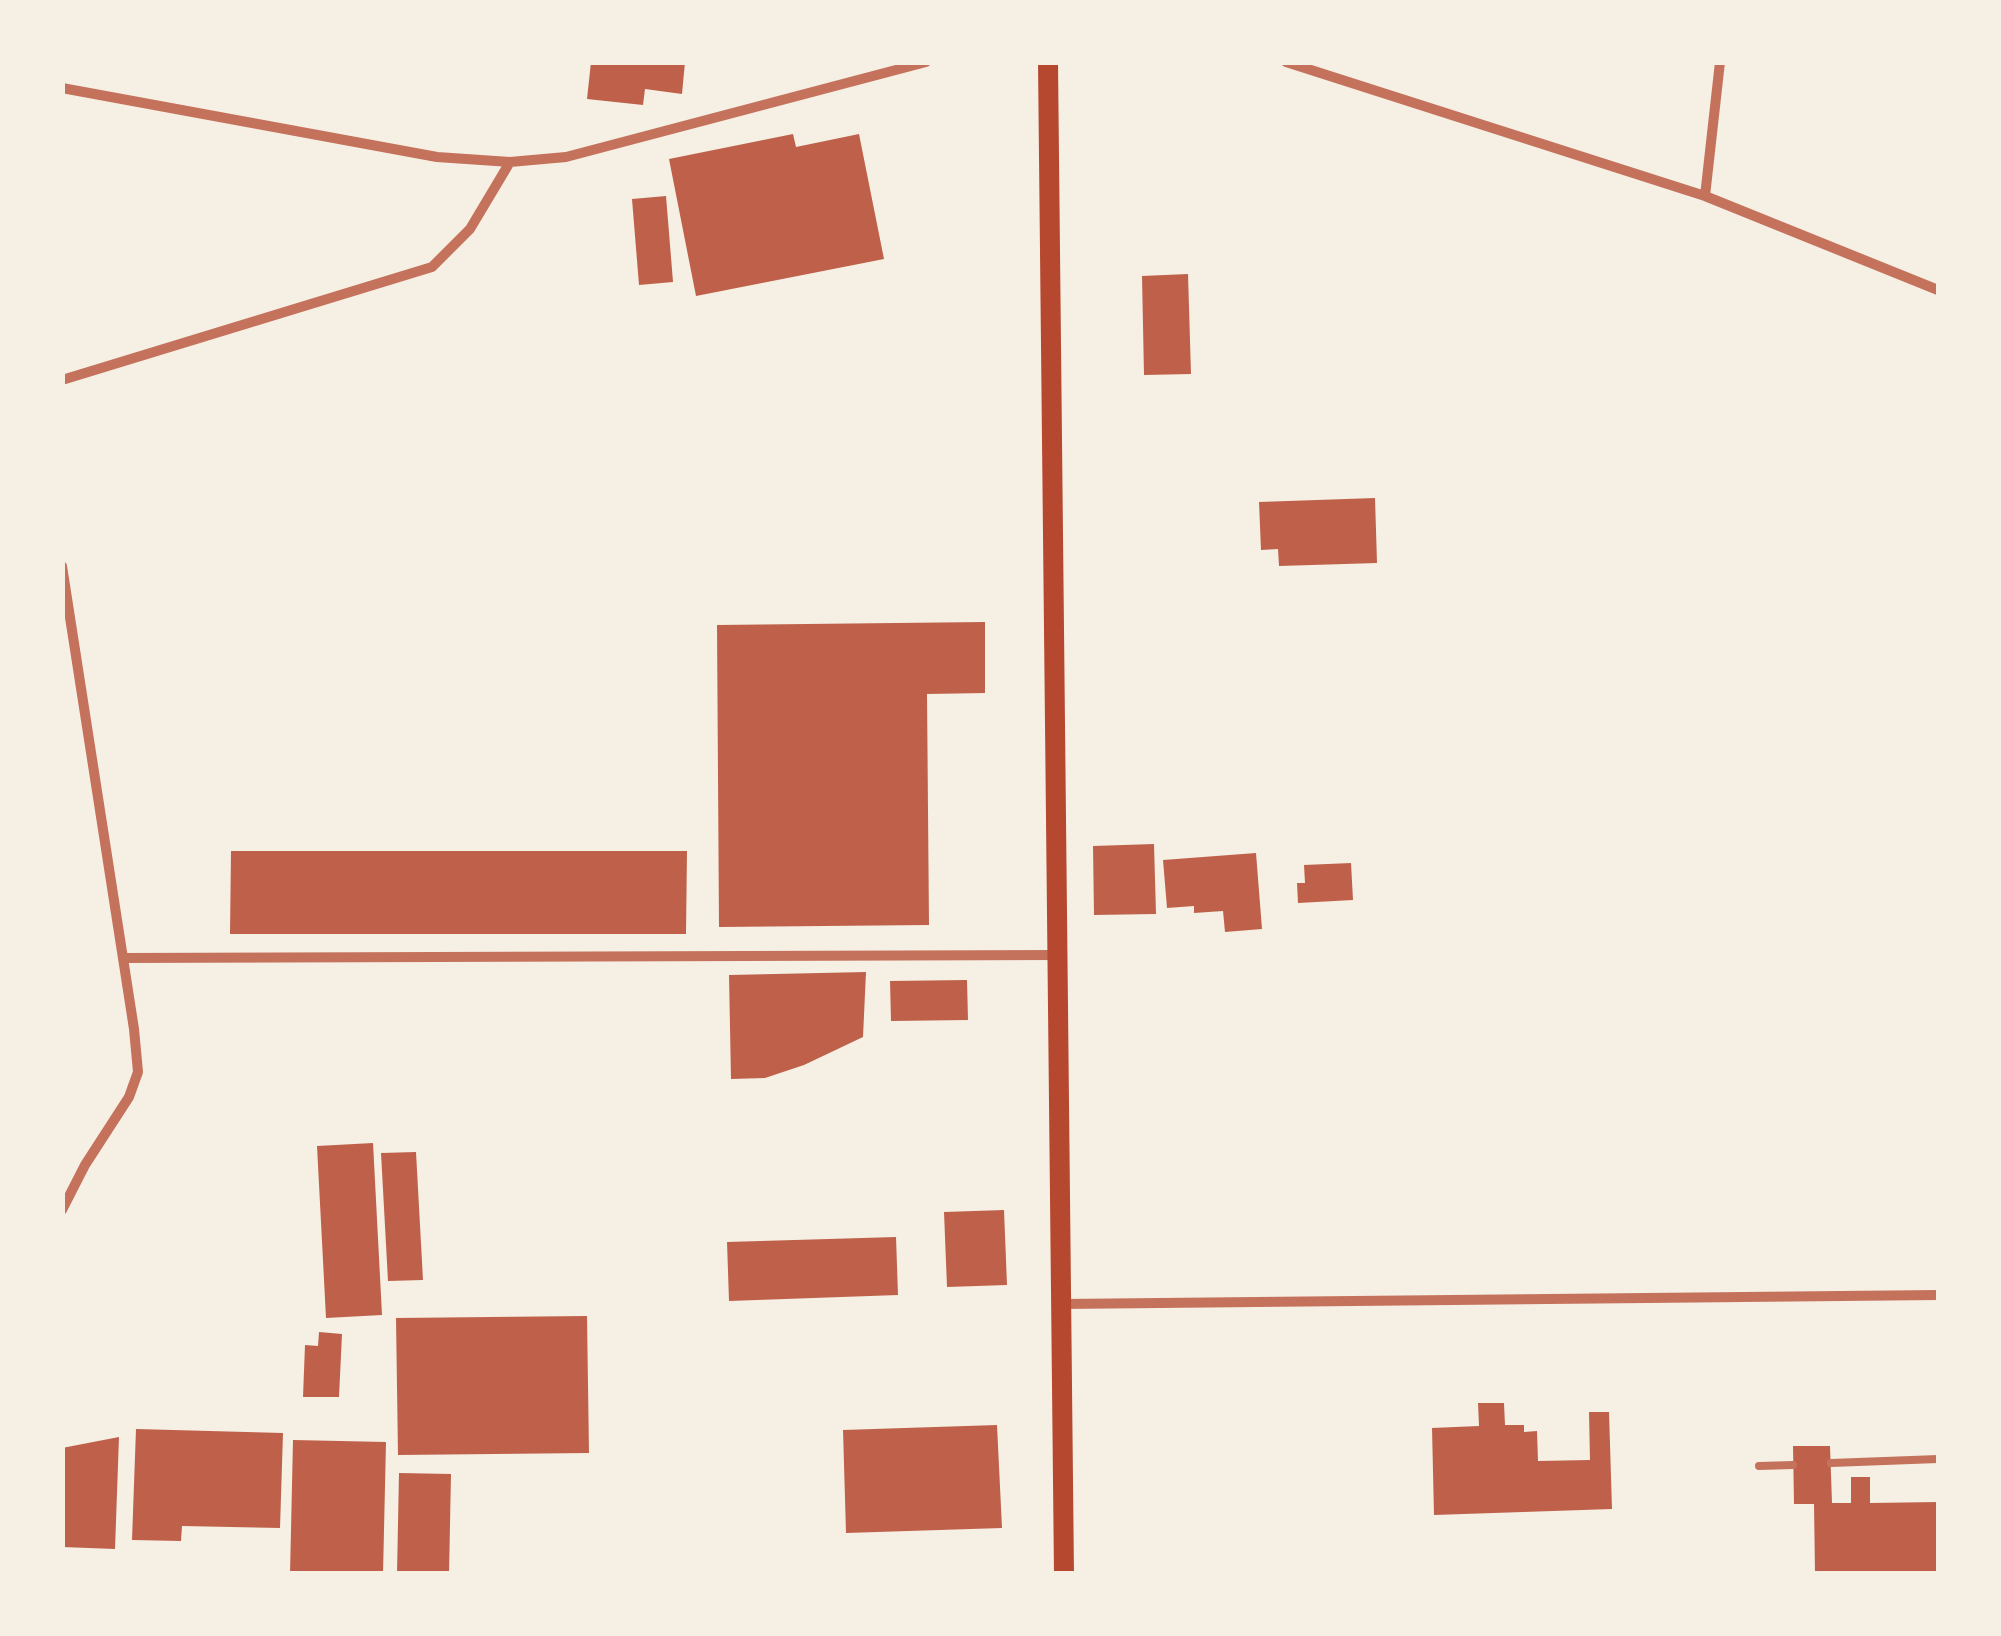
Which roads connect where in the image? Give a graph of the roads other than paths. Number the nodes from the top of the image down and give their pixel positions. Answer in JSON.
{"nodes":[{"id":1,"x":926,"y":62,"type":"edge"},
{"id":2,"x":1048,"y":62,"type":"edge"},
{"id":3,"x":1286,"y":62,"type":"edge"},
{"id":4,"x":1720,"y":62,"type":"edge"},
{"id":5,"x":62,"y":88,"type":"edge"},
{"id":6,"x":510,"y":162,"type":"junction"},
{"id":7,"x":1705,"y":196,"type":"junction"},
{"id":8,"x":1938,"y":290,"type":"edge"},
{"id":9,"x":62,"y":380,"type":"edge"},
{"id":10,"x":62,"y":566,"type":"edge"},
{"id":11,"x":1058,"y":955,"type":"junction"},
{"id":12,"x":123,"y":958,"type":"junction"},
{"id":13,"x":62,"y":1210,"type":"edge"},
{"id":14,"x":1938,"y":1294,"type":"edge"},
{"id":15,"x":1061,"y":1304,"type":"junction"},
{"id":16,"x":1938,"y":1460,"type":"edge"},
{"id":17,"x":1831,"y":1463,"type":"dead end"},
{"id":18,"x":1793,"y":1464,"type":"dead end"},
{"id":19,"x":1759,"y":1466,"type":"dead end"},
{"id":20,"x":1064,"y":1574,"type":"edge"}],
"edges":[{"from":1,"to":6,"type":"street"},
{"from":2,"to":11,"type":"main road"},
{"from":3,"to":7,"type":"street"},
{"from":4,"to":7,"type":"street"},
{"from":5,"to":6,"type":"street"},
{"from":6,"to":9,"type":"street"},
{"from":7,"to":8,"type":"street"},
{"from":10,"to":12,"type":"street"},
{"from":11,"to":12,"type":"street"},
{"from":11,"to":15,"type":"main road"},
{"from":12,"to":13,"type":"street"},
{"from":14,"to":15,"type":"street"},
{"from":15,"to":20,"type":"main road"},
{"from":16,"to":17,"type":"lane"},
{"from":18,"to":19,"type":"lane"}]}
